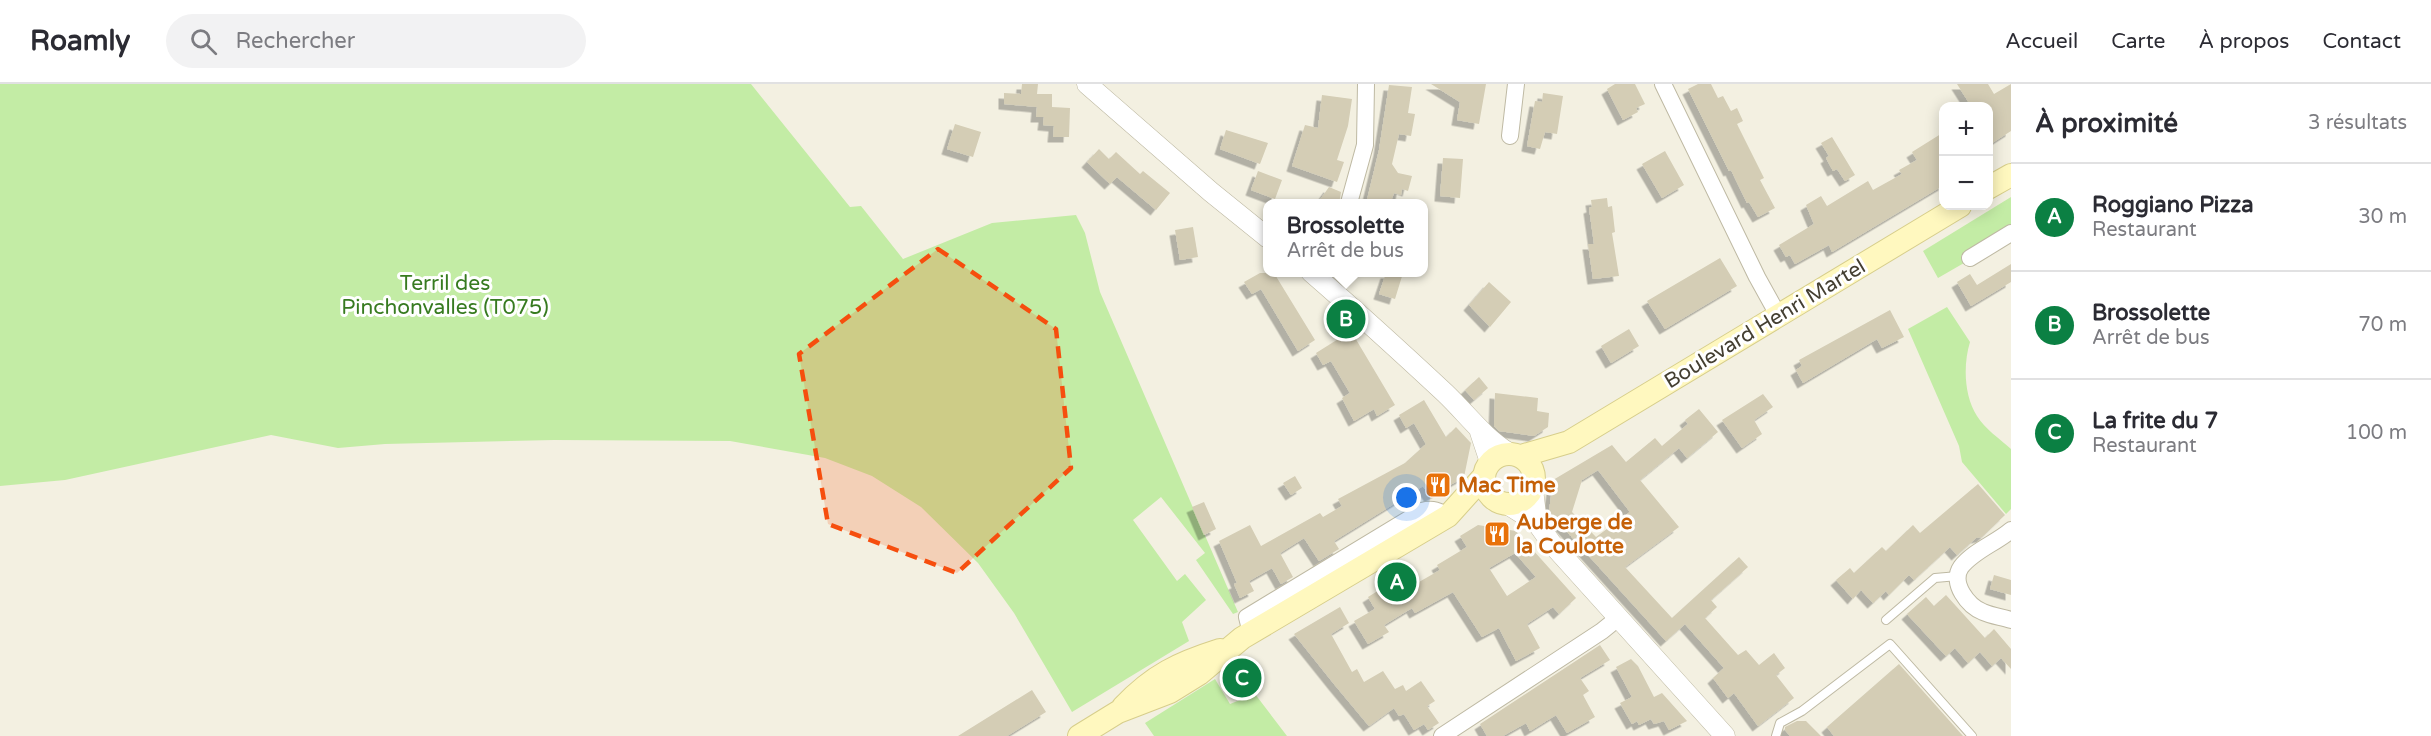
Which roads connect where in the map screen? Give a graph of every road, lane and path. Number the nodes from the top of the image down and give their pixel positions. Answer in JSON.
{"nodes":[{"id":1,"x":1087,"y":84,"type":"edge"},
{"id":2,"x":1366,"y":84,"type":"edge"},
{"id":3,"x":1516,"y":84,"type":"edge"},
{"id":4,"x":1663,"y":84,"type":"edge"},
{"id":5,"x":1510,"y":136,"type":"dead end"},
{"id":6,"x":2011,"y":175,"type":"edge"},
{"id":7,"x":1993,"y":186,"type":"edge"},
{"id":8,"x":1350,"y":199,"type":"edge"},
{"id":9,"x":1953,"y":210,"type":"edge"},
{"id":10,"x":2011,"y":233,"type":"edge"},
{"id":11,"x":1263,"y":234,"type":"edge"},
{"id":12,"x":1970,"y":258,"type":"dead end"},
{"id":13,"x":1316,"y":277,"type":"edge"},
{"id":14,"x":1778,"y":315,"type":"junction"},
{"id":15,"x":1569,"y":442,"type":"junction"},
{"id":16,"x":1501,"y":462,"type":"junction"},
{"id":17,"x":1534,"y":486,"type":"junction"},
{"id":18,"x":1502,"y":503,"type":"junction"},
{"id":19,"x":1448,"y":516,"type":"junction"},
{"id":20,"x":1537,"y":523,"type":"junction"},
{"id":21,"x":2011,"y":530,"type":"edge"},
{"id":22,"x":1958,"y":576,"type":"junction"},
{"id":23,"x":1618,"y":618,"type":"junction"},
{"id":24,"x":1886,"y":620,"type":"dead end"},
{"id":25,"x":2011,"y":620,"type":"edge"},
{"id":26,"x":1079,"y":736,"type":"edge"},
{"id":27,"x":1442,"y":736,"type":"edge"},
{"id":28,"x":1725,"y":736,"type":"edge"},
{"id":29,"x":1776,"y":736,"type":"edge"},
{"id":30,"x":1972,"y":736,"type":"edge"}],
"edges":[{"from":1,"to":11,"type":"street"},
{"from":2,"to":8,"type":"street"},
{"from":3,"to":5,"type":"street"},
{"from":4,"to":14,"type":"street"},
{"from":6,"to":7,"type":"main road"},
{"from":9,"to":14,"type":"main road","name":"Boulevard Henri Martel"},
{"from":10,"to":12,"type":"street"},
{"from":13,"to":16,"type":"street"},
{"from":14,"to":15,"type":"main road","name":"Boulevard Henri Martel"},
{"from":15,"to":16,"type":"main road","name":"Boulevard Henri Martel"},
{"from":15,"to":17,"type":"main road","name":"Boulevard Henri Martel"},
{"from":16,"to":17,"type":"main road"},
{"from":16,"to":18,"type":"main road"},
{"from":16,"to":19,"type":"main road"},
{"from":17,"to":18,"type":"main road"},
{"from":17,"to":20,"type":"street"},
{"from":18,"to":19,"type":"main road"},
{"from":18,"to":20,"type":"street"},
{"from":19,"to":26,"type":"main road"},
{"from":20,"to":23,"type":"street"},
{"from":21,"to":22,"type":"street"},
{"from":22,"to":24,"type":"lane"},
{"from":22,"to":25,"type":"street"},
{"from":23,"to":27,"type":"street"},
{"from":23,"to":28,"type":"street"},
{"from":29,"to":30,"type":"lane"}]}
